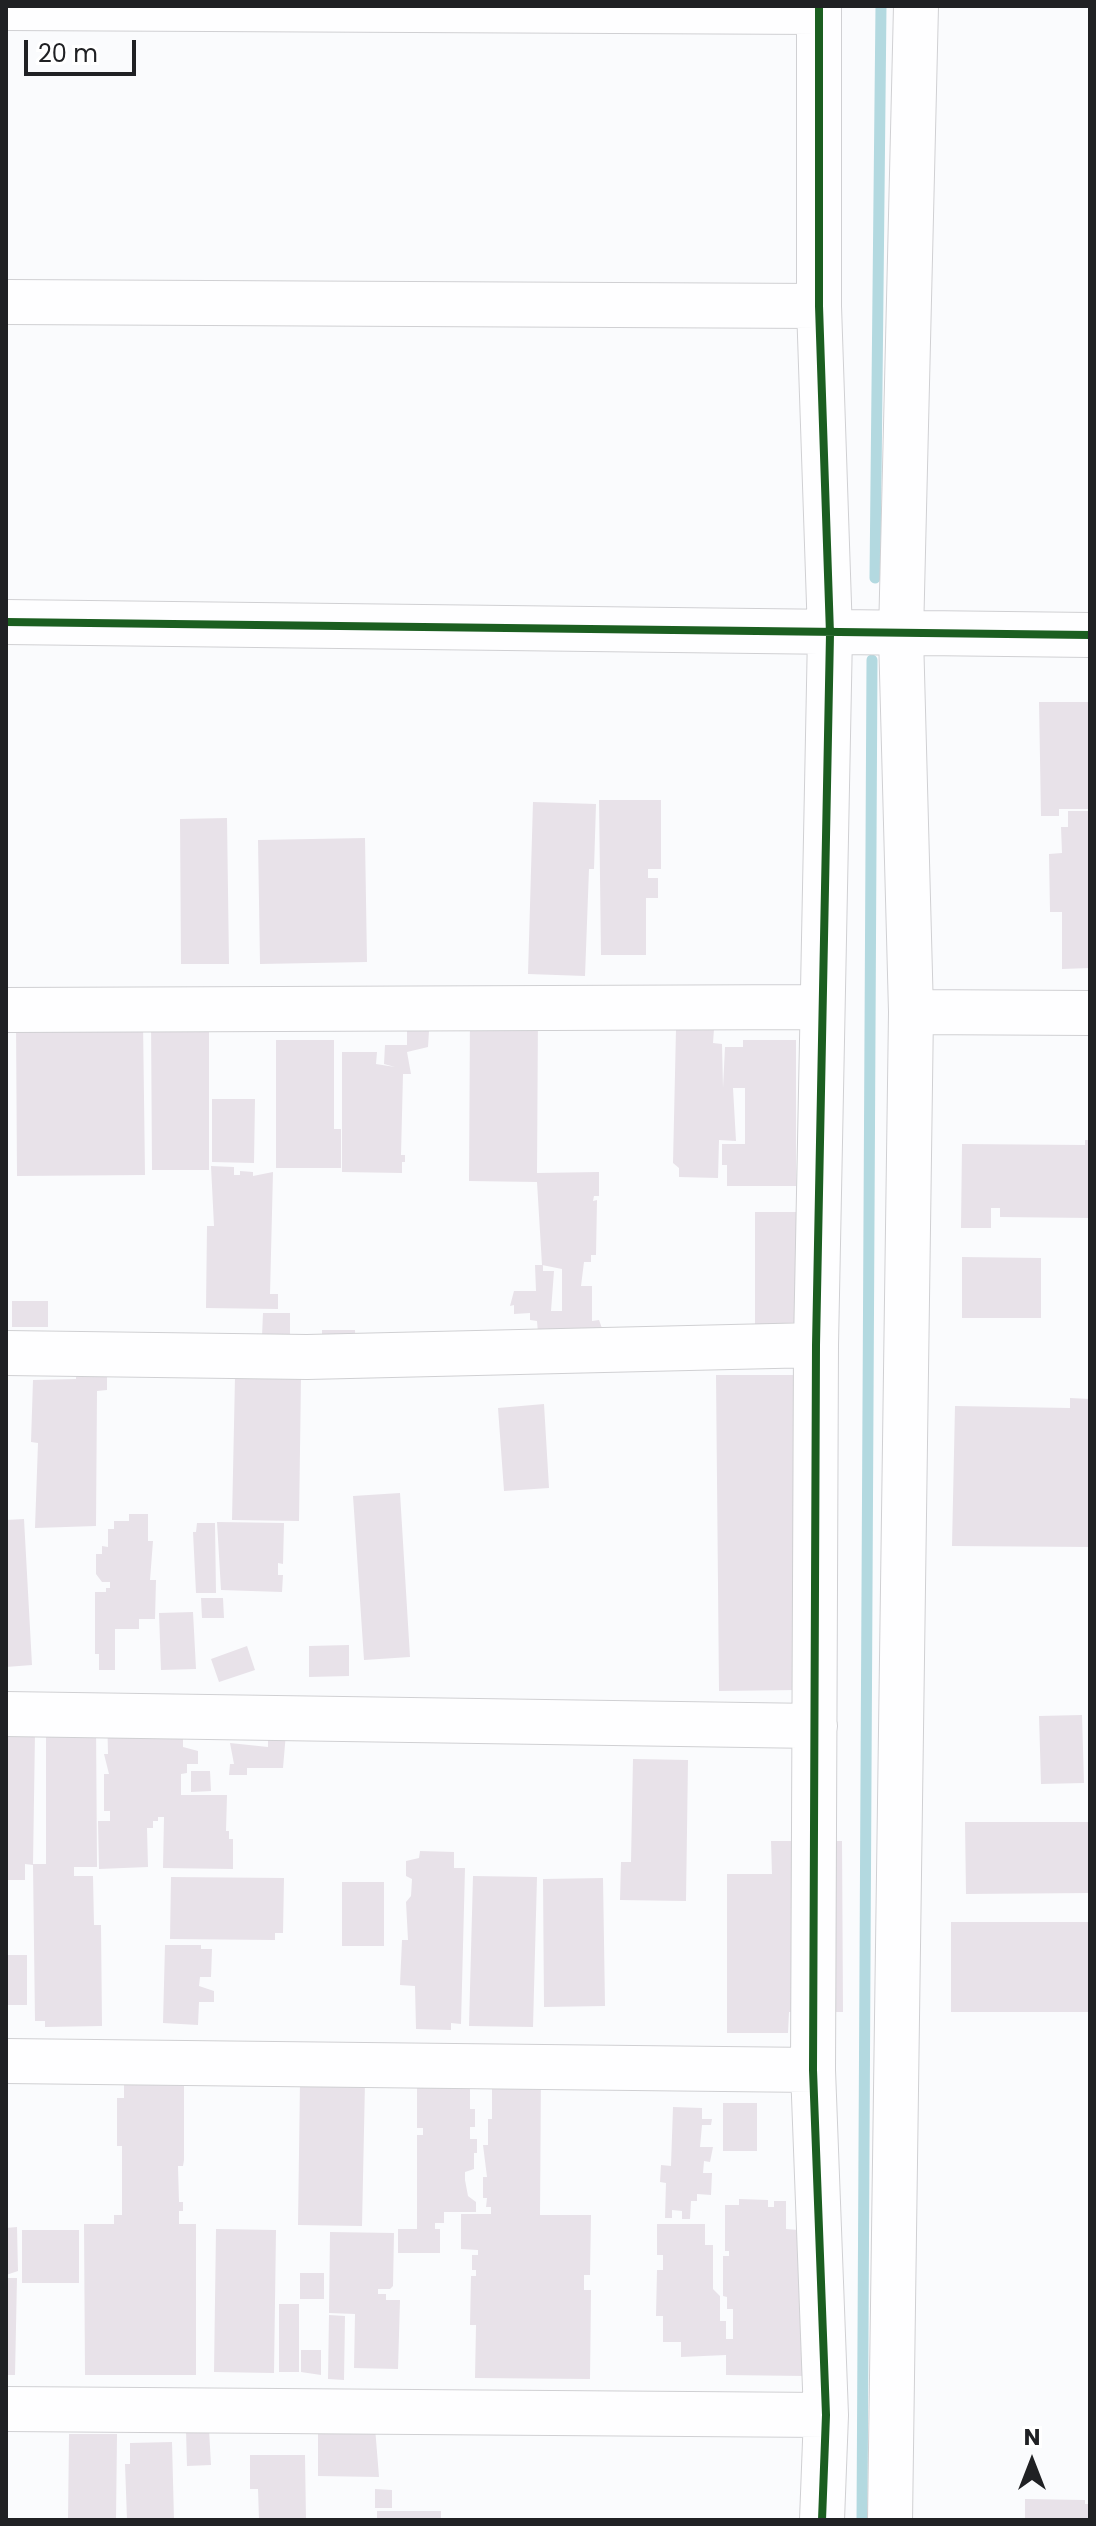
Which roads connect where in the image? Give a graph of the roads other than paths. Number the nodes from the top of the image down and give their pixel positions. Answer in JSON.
{"nodes":[{"id":1,"x":916,"y":6,"type":"edge"},
{"id":2,"x":6,"y":8,"type":"edge"},
{"id":3,"x":819,"y":9,"type":"edge"},
{"id":4,"x":6,"y":302,"type":"edge"},
{"id":5,"x":819,"y":306,"type":"junction"},
{"id":6,"x":6,"y":622,"type":"edge"},
{"id":7,"x":830,"y":634,"type":"junction"},
{"id":8,"x":901,"y":635,"type":"junction"},
{"id":9,"x":1090,"y":635,"type":"edge"},
{"id":10,"x":820,"y":1007,"type":"junction"},
{"id":11,"x":6,"y":1010,"type":"edge"},
{"id":12,"x":911,"y":1012,"type":"junction"},
{"id":13,"x":1090,"y":1013,"type":"edge"},
{"id":14,"x":816,"y":1345,"type":"junction"},
{"id":15,"x":6,"y":1353,"type":"edge"},
{"id":16,"x":6,"y":1714,"type":"edge"},
{"id":17,"x":815,"y":1726,"type":"junction"},
{"id":18,"x":6,"y":2061,"type":"edge"},
{"id":19,"x":813,"y":2070,"type":"junction"},
{"id":20,"x":6,"y":2409,"type":"edge"},
{"id":21,"x":826,"y":2415,"type":"junction"},
{"id":22,"x":822,"y":2520,"type":"edge"},
{"id":23,"x":890,"y":2520,"type":"edge"}],
"edges":[{"from":1,"to":8,"type":"street"},
{"from":2,"to":3,"type":"street"},
{"from":3,"to":5,"type":"street"},
{"from":4,"to":5,"type":"street"},
{"from":5,"to":7,"type":"street"},
{"from":6,"to":7,"type":"street"},
{"from":7,"to":8,"type":"street"},
{"from":7,"to":10,"type":"street"},
{"from":8,"to":9,"type":"street"},
{"from":8,"to":12,"type":"street"},
{"from":10,"to":11,"type":"street"},
{"from":10,"to":14,"type":"street"},
{"from":12,"to":13,"type":"street"},
{"from":12,"to":23,"type":"street"},
{"from":14,"to":15,"type":"street"},
{"from":14,"to":17,"type":"street"},
{"from":16,"to":17,"type":"street"},
{"from":17,"to":19,"type":"street"},
{"from":18,"to":19,"type":"street"},
{"from":19,"to":21,"type":"street"},
{"from":20,"to":21,"type":"street"},
{"from":21,"to":22,"type":"street"}]}
